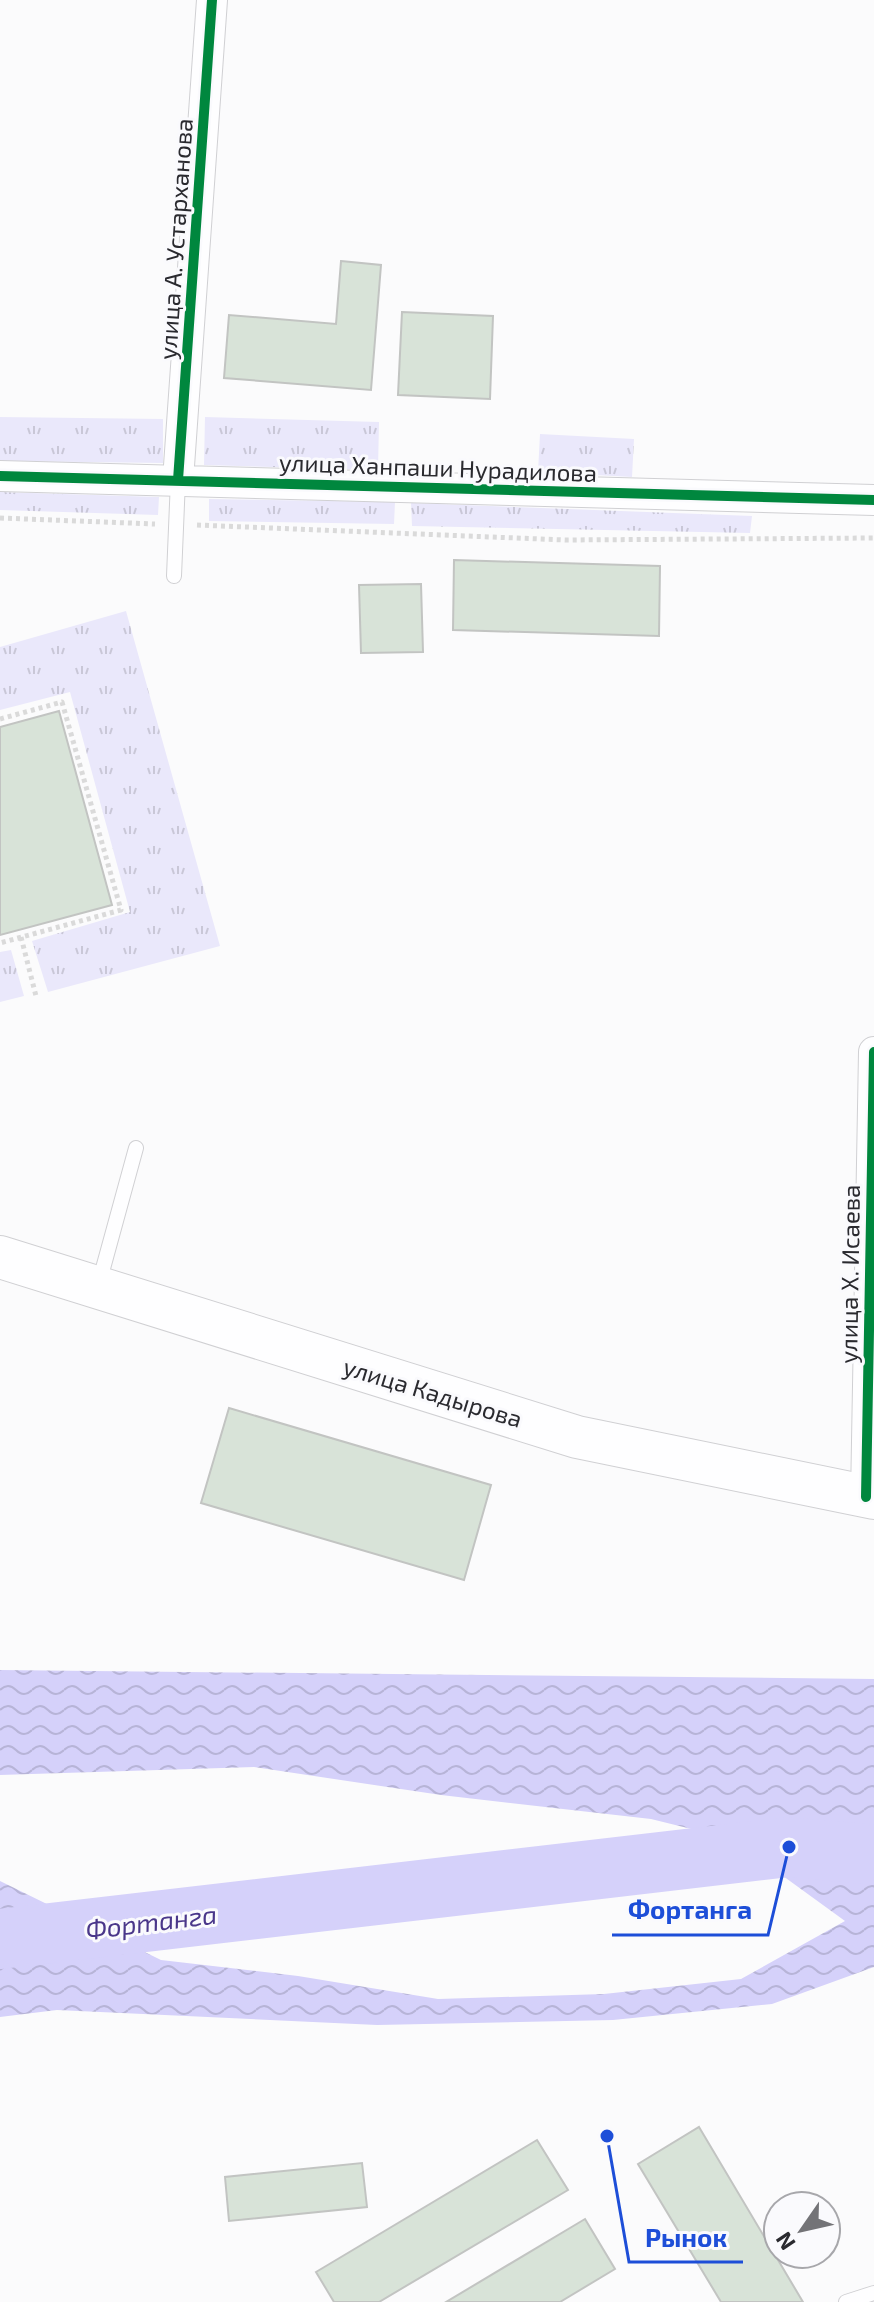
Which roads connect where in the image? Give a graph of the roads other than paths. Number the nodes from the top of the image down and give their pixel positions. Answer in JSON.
{"nodes":[{"id":1,"x":212,"y":0,"type":"edge"},
{"id":2,"x":0,"y":476,"type":"edge"},
{"id":3,"x":178,"y":480,"type":"junction"},
{"id":4,"x":874,"y":500,"type":"edge"},
{"id":5,"x":174,"y":576,"type":"dead end"},
{"id":6,"x":874,"y":1052,"type":"edge"},
{"id":7,"x":136,"y":1148,"type":"dead end"},
{"id":8,"x":0,"y":1257,"type":"edge"},
{"id":9,"x":98,"y":1288,"type":"junction"},
{"id":10,"x":870,"y":1498,"type":"edge"},
{"id":11,"x":874,"y":2293,"type":"edge"},
{"id":12,"x":846,"y":2302,"type":"edge"}],
"edges":[{"from":1,"to":3,"type":"street","name":"улица А. Устарханова"},
{"from":2,"to":3,"type":"street","name":"улица Ханпаши Нурадилова"},
{"from":3,"to":4,"type":"street","name":"улица Ханпаши Нурадилова"},
{"from":3,"to":5,"type":"lane"},
{"from":6,"to":10,"type":"street","name":"улица Х. Исаева"},
{"from":7,"to":9,"type":"lane"},
{"from":8,"to":9,"type":"main road","name":"улица Кадырова"},
{"from":9,"to":10,"type":"main road","name":"улица Кадырова"},
{"from":11,"to":12,"type":"lane"}]}
